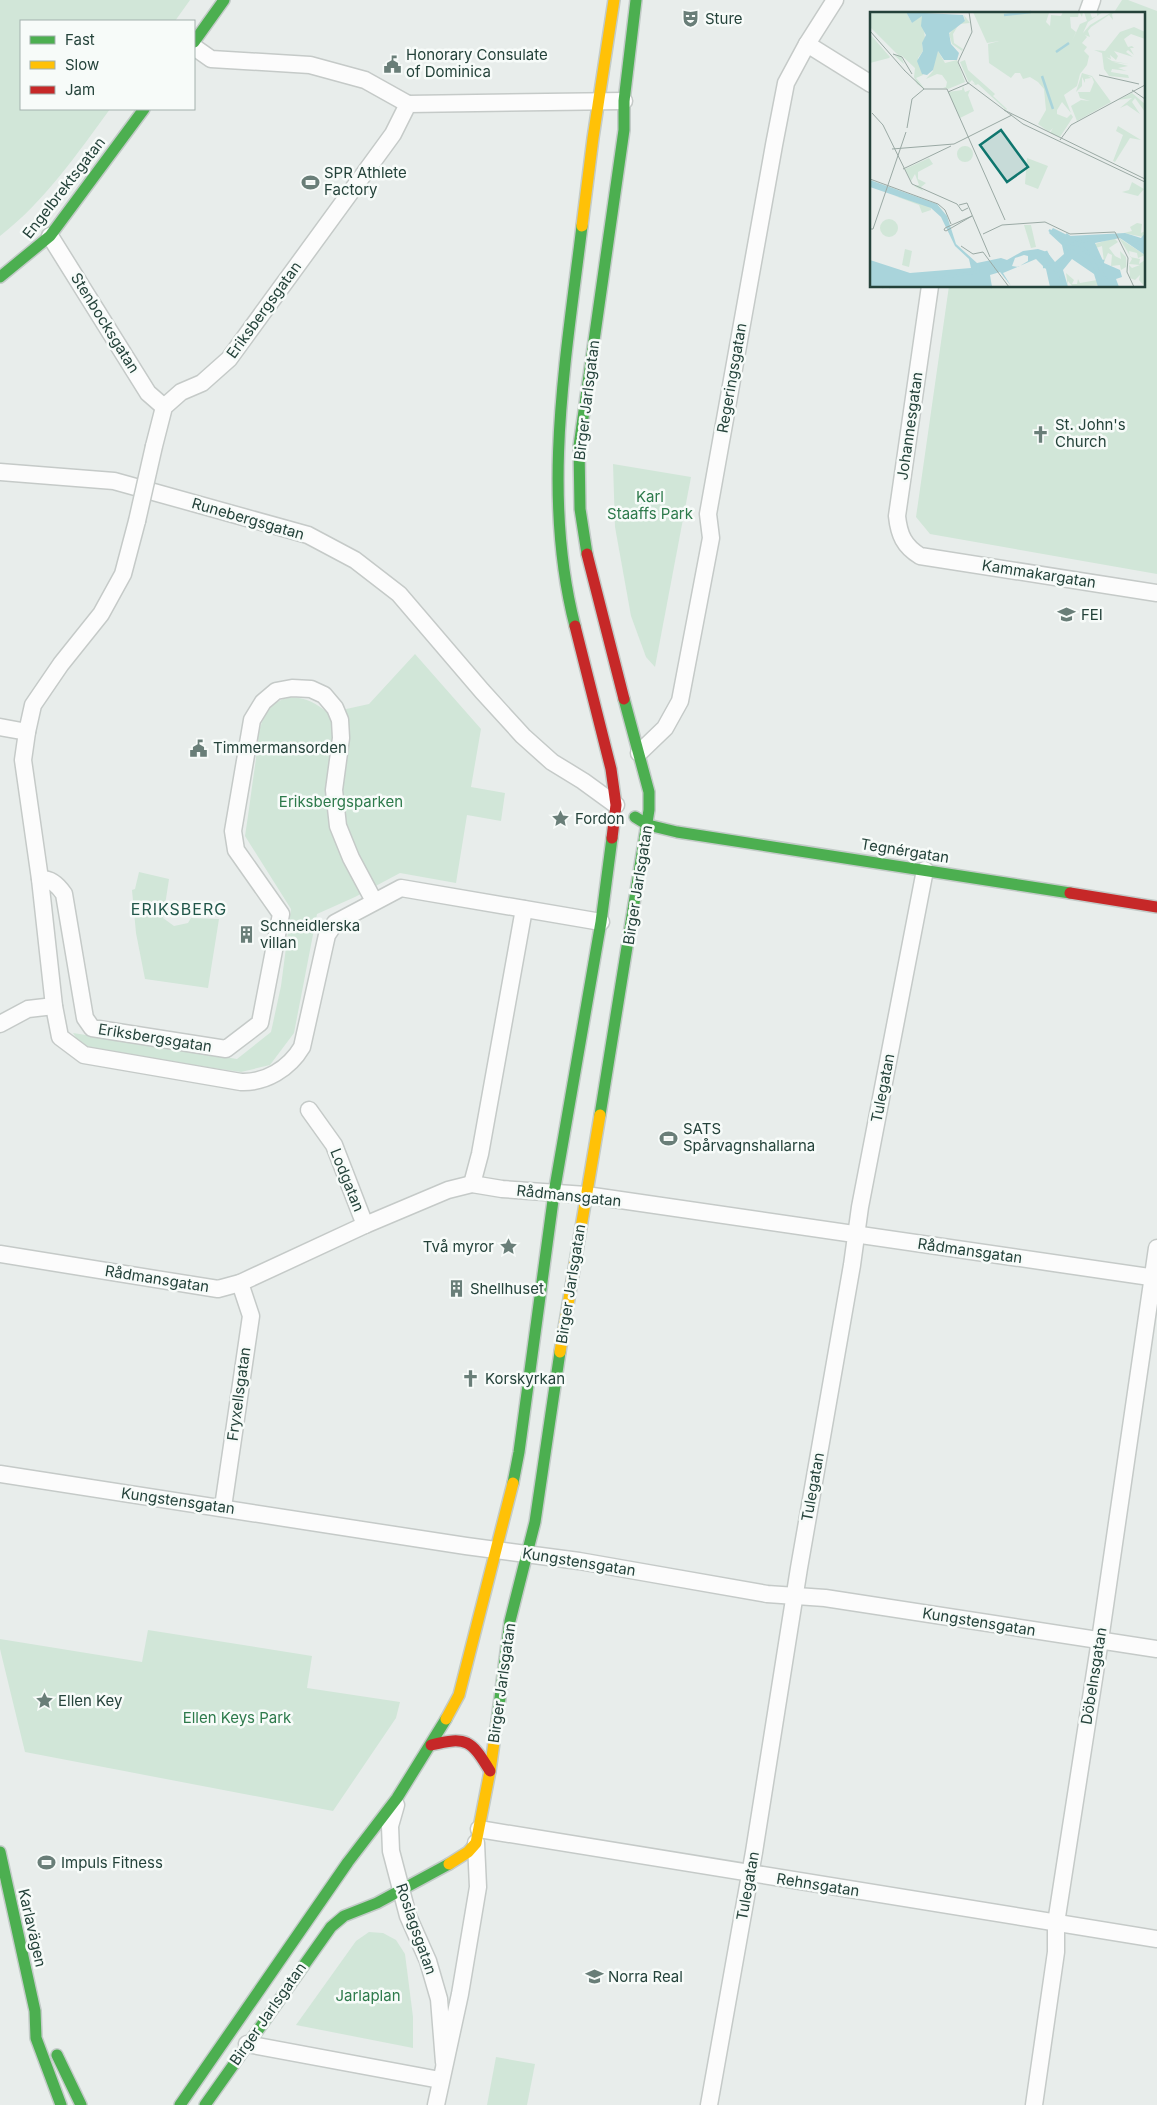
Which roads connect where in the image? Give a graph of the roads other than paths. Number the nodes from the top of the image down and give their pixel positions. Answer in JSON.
{"nodes":[{"id":1,"x":224,"y":0,"type":"edge"},
{"id":2,"x":614,"y":0,"type":"edge"},
{"id":3,"x":636,"y":0,"type":"edge"},
{"id":4,"x":835,"y":0,"type":"edge"},
{"id":5,"x":1092,"y":0,"type":"edge"},
{"id":6,"x":1087,"y":12,"type":"edge"},
{"id":7,"x":195,"y":41,"type":"edge"},
{"id":8,"x":807,"y":44,"type":"junction"},
{"id":9,"x":195,"y":48,"type":"edge"},
{"id":10,"x":870,"y":83,"type":"edge"},
{"id":11,"x":598,"y":101,"type":"junction"},
{"id":12,"x":624,"y":101,"type":"junction"},
{"id":13,"x":408,"y":104,"type":"junction"},
{"id":14,"x":143,"y":110,"type":"edge"},
{"id":15,"x":50,"y":236,"type":"junction"},
{"id":16,"x":0,"y":277,"type":"edge"},
{"id":17,"x":930,"y":288,"type":"edge"},
{"id":18,"x":164,"y":407,"type":"junction"},
{"id":19,"x":0,"y":472,"type":"edge"},
{"id":20,"x":920,"y":556,"type":"joint"},
{"id":21,"x":1157,"y":593,"type":"edge"},
{"id":22,"x":0,"y":727,"type":"edge"},
{"id":23,"x":27,"y":732,"type":"junction"},
{"id":24,"x":639,"y":753,"type":"junction"},
{"id":25,"x":611,"y":769,"type":"junction"},
{"id":26,"x":583,"y":781,"type":"junction"},
{"id":27,"x":616,"y":805,"type":"junction"},
{"id":28,"x":648,"y":825,"type":"junction"},
{"id":29,"x":925,"y":870,"type":"junction"},
{"id":30,"x":40,"y":879,"type":"junction"},
{"id":31,"x":374,"y":901,"type":"junction"},
{"id":32,"x":1157,"y":907,"type":"edge"},
{"id":33,"x":524,"y":909,"type":"junction"},
{"id":34,"x":601,"y":922,"type":"junction"},
{"id":35,"x":54,"y":1006,"type":"junction"},
{"id":36,"x":0,"y":1024,"type":"edge"},
{"id":37,"x":309,"y":1110,"type":"dead end"},
{"id":38,"x":472,"y":1184,"type":"junction"},
{"id":39,"x":554,"y":1193,"type":"junction"},
{"id":40,"x":586,"y":1195,"type":"junction"},
{"id":41,"x":365,"y":1226,"type":"junction"},
{"id":42,"x":856,"y":1234,"type":"junction"},
{"id":43,"x":1157,"y":1248,"type":"edge"},
{"id":44,"x":0,"y":1254,"type":"edge"},
{"id":45,"x":1155,"y":1277,"type":"edge"},
{"id":46,"x":240,"y":1283,"type":"junction"},
{"id":47,"x":0,"y":1474,"type":"edge"},
{"id":48,"x":222,"y":1507,"type":"junction"},
{"id":49,"x":496,"y":1550,"type":"junction"},
{"id":50,"x":527,"y":1554,"type":"junction"},
{"id":51,"x":795,"y":1596,"type":"junction"},
{"id":52,"x":1100,"y":1640,"type":"junction"},
{"id":53,"x":1157,"y":1649,"type":"edge"},
{"id":54,"x":431,"y":1745,"type":"junction"},
{"id":55,"x":490,"y":1771,"type":"junction"},
{"id":56,"x":397,"y":1798,"type":"junction"},
{"id":57,"x":478,"y":1836,"type":"junction"},
{"id":58,"x":0,"y":1852,"type":"edge"},
{"id":59,"x":750,"y":1874,"type":"junction"},
{"id":60,"x":402,"y":1891,"type":"junction"},
{"id":61,"x":1056,"y":1923,"type":"junction"},
{"id":62,"x":1157,"y":1939,"type":"edge"},
{"id":63,"x":36,"y":2011,"type":"junction"},
{"id":64,"x":48,"y":2034,"type":"dead end"},
{"id":65,"x":247,"y":2044,"type":"junction"},
{"id":66,"x":54,"y":2047,"type":"dead end"},
{"id":67,"x":444,"y":2062,"type":"junction"},
{"id":68,"x":440,"y":2080,"type":"junction"},
{"id":69,"x":61,"y":2105,"type":"edge"},
{"id":70,"x":81,"y":2105,"type":"edge"},
{"id":71,"x":180,"y":2105,"type":"edge"},
{"id":72,"x":205,"y":2105,"type":"edge"},
{"id":73,"x":436,"y":2105,"type":"edge"},
{"id":74,"x":709,"y":2105,"type":"edge"},
{"id":75,"x":1034,"y":2105,"type":"edge"}],
"edges":[{"from":1,"to":7,"type":"street"},
{"from":2,"to":11,"type":"street","name":"Birger Jarlsgatan"},
{"from":3,"to":12,"type":"street","name":"Birger Jarlsgatan"},
{"from":4,"to":8,"type":"street","name":"Regeringsgatan"},
{"from":5,"to":6,"type":"street"},
{"from":8,"to":10,"type":"street"},
{"from":8,"to":24,"type":"street","name":"Regeringsgatan"},
{"from":9,"to":13,"type":"street"},
{"from":11,"to":12,"type":"street"},
{"from":11,"to":13,"type":"street"},
{"from":11,"to":25,"type":"street","name":"Birger Jarlsgatan"},
{"from":12,"to":24,"type":"street","name":"Birger Jarlsgatan"},
{"from":13,"to":18,"type":"street","name":"Eriksbergsgatan"},
{"from":14,"to":15,"type":"street","name":"Engelbrektsgatan"},
{"from":15,"to":16,"type":"street","name":"Engelbrektsgatan"},
{"from":15,"to":18,"type":"street","name":"Stenbocksgatan"},
{"from":17,"to":20,"type":"street","name":"Johannesgatan"},
{"from":18,"to":23,"type":"street","name":"Eriksbergsgatan","bridge":true},
{"from":19,"to":26,"type":"street","name":"Runebergsgatan"},
{"from":20,"to":21,"type":"street","name":"Kammakargatan"},
{"from":22,"to":23,"type":"street"},
{"from":23,"to":30,"type":"street","name":"Eriksbergsgatan"},
{"from":24,"to":25,"type":"street"},
{"from":24,"to":28,"type":"street","name":"Birger Jarlsgatan"},
{"from":25,"to":26,"type":"street"},
{"from":25,"to":27,"type":"street","name":"Birger Jarlsgatan"},
{"from":26,"to":27,"type":"street","name":"Runebergsgatan"},
{"from":27,"to":28,"type":"street","name":"Tegnérgatan"},
{"from":27,"to":34,"type":"street","name":"Birger Jarlsgatan"},
{"from":28,"to":29,"type":"street","name":"Tegnérgatan"},
{"from":28,"to":40,"type":"street","name":"Birger Jarlsgatan"},
{"from":29,"to":32,"type":"street","name":"Tegnérgatan"},
{"from":29,"to":42,"type":"street","name":"Tulegatan"},
{"from":30,"to":31,"type":"street","name":"Eriksbergsgatan"},
{"from":30,"to":35,"type":"street","name":"Eriksbergsgatan"},
{"from":31,"to":33,"type":"street","name":"Eriksbergsgatan"},
{"from":31,"to":35,"type":"street","name":"Eriksbergsgatan"},
{"from":33,"to":34,"type":"street","name":"Eriksbergsgatan"},
{"from":33,"to":38,"type":"street"},
{"from":34,"to":39,"type":"street","name":"Birger Jarlsgatan"},
{"from":35,"to":36,"type":"street"},
{"from":37,"to":41,"type":"street","name":"Lodgatan"},
{"from":38,"to":39,"type":"street","name":"Rådmansgatan"},
{"from":38,"to":41,"type":"street","name":"Rådmansgatan"},
{"from":39,"to":40,"type":"street","name":"Rådmansgatan"},
{"from":39,"to":49,"type":"street","name":"Birger Jarlsgatan"},
{"from":40,"to":42,"type":"street","name":"Rådmansgatan"},
{"from":40,"to":50,"type":"street","name":"Birger Jarlsgatan"},
{"from":41,"to":46,"type":"street","name":"Rådmansgatan"},
{"from":42,"to":45,"type":"street","name":"Rådmansgatan"},
{"from":42,"to":51,"type":"street","name":"Tulegatan"},
{"from":43,"to":45,"type":"street","name":"Döbelnsgatan"},
{"from":44,"to":46,"type":"street","name":"Rådmansgatan"},
{"from":45,"to":52,"type":"street","name":"Döbelnsgatan"},
{"from":46,"to":48,"type":"street","name":"Fryxellsgatan"},
{"from":47,"to":48,"type":"street","name":"Kungstensgatan"},
{"from":48,"to":49,"type":"street","name":"Kungstensgatan"},
{"from":49,"to":50,"type":"street","name":"Kungstensgatan"},
{"from":49,"to":54,"type":"street","name":"Birger Jarlsgatan"},
{"from":50,"to":51,"type":"street","name":"Kungstensgatan"},
{"from":50,"to":55,"type":"street","name":"Birger Jarlsgatan"},
{"from":51,"to":52,"type":"street","name":"Kungstensgatan"},
{"from":51,"to":59,"type":"street","name":"Tulegatan"},
{"from":52,"to":53,"type":"street","name":"Kungstensgatan"},
{"from":52,"to":61,"type":"street","name":"Döbelnsgatan"},
{"from":54,"to":55,"type":"street","name":"Birger Jarlsgatan"},
{"from":54,"to":56,"type":"street","name":"Birger Jarlsgatan"},
{"from":55,"to":57,"type":"street","name":"Birger Jarlsgatan"},
{"from":56,"to":60,"type":"street","name":"Roslagsgatan"},
{"from":56,"to":71,"type":"street","name":"Birger Jarlsgatan"},
{"from":57,"to":59,"type":"street","name":"Rehnsgatan"},
{"from":57,"to":60,"type":"street","name":"Birger Jarlsgatan"},
{"from":57,"to":67,"type":"street","name":"Roslagsgatan"},
{"from":58,"to":63,"type":"street","name":"Karlavägen"},
{"from":59,"to":61,"type":"street","name":"Rehnsgatan"},
{"from":59,"to":74,"type":"street","name":"Tulegatan"},
{"from":60,"to":65,"type":"street","name":"Birger Jarlsgatan"},
{"from":60,"to":67,"type":"street","name":"Roslagsgatan"},
{"from":61,"to":62,"type":"street","name":"Rehnsgatan"},
{"from":61,"to":75,"type":"street","name":"Döbelnsgatan"},
{"from":63,"to":64,"type":"street","name":"Karlavägen"},
{"from":63,"to":69,"type":"street","name":"Karlavägen"},
{"from":65,"to":68,"type":"street"},
{"from":65,"to":72,"type":"street","name":"Birger Jarlsgatan"},
{"from":66,"to":70,"type":"street"},
{"from":67,"to":68,"type":"street","name":"Roslagsgatan"},
{"from":68,"to":73,"type":"street","name":"Roslagsgatan"}]}
